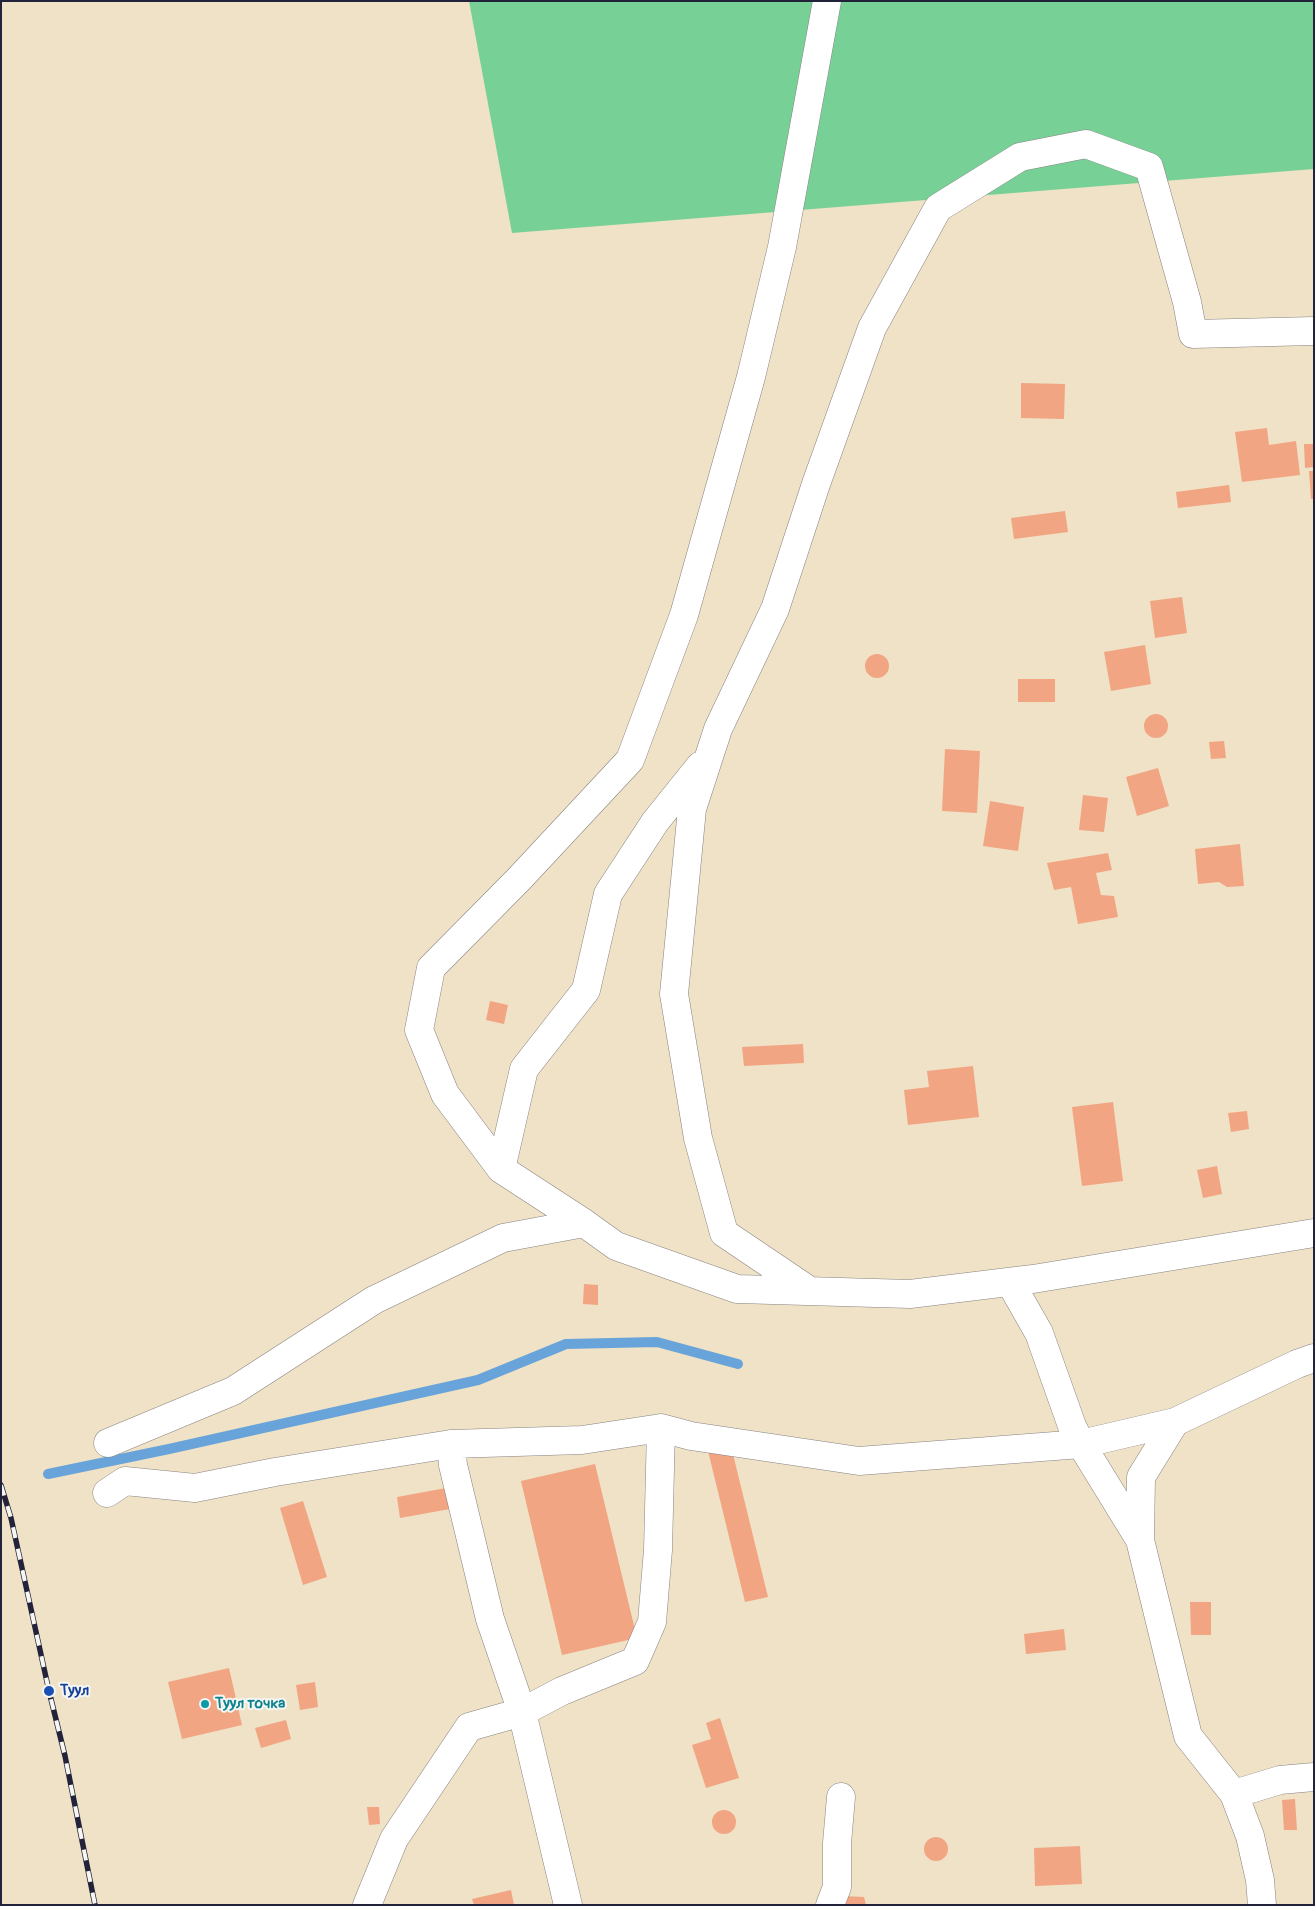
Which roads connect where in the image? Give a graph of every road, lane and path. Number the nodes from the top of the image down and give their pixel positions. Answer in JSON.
{"nodes":[{"id":1,"x":827,"y":1,"type":"edge"},
{"id":2,"x":1314,"y":331,"type":"edge"},
{"id":3,"x":710,"y":753,"type":"junction"},
{"id":4,"x":502,"y":1169,"type":"junction"},
{"id":5,"x":584,"y":1223,"type":"junction"},
{"id":6,"x":1314,"y":1233,"type":"edge"},
{"id":7,"x":1010,"y":1282,"type":"junction"},
{"id":8,"x":810,"y":1291,"type":"junction"},
{"id":9,"x":1314,"y":1358,"type":"edge"},
{"id":10,"x":1175,"y":1422,"type":"junction"},
{"id":11,"x":661,"y":1428,"type":"junction"},
{"id":12,"x":108,"y":1442,"type":"dead end"},
{"id":13,"x":451,"y":1444,"type":"junction"},
{"id":14,"x":1081,"y":1444,"type":"junction"},
{"id":15,"x":107,"y":1493,"type":"dead end"},
{"id":16,"x":1140,"y":1540,"type":"junction"},
{"id":17,"x":522,"y":1712,"type":"junction"},
{"id":18,"x":1314,"y":1777,"type":"edge"},
{"id":19,"x":1234,"y":1794,"type":"junction"},
{"id":20,"x":841,"y":1798,"type":"dead end"},
{"id":21,"x":367,"y":1905,"type":"edge"},
{"id":22,"x":568,"y":1905,"type":"edge"},
{"id":23,"x":830,"y":1905,"type":"edge"},
{"id":24,"x":1262,"y":1905,"type":"edge"}],
"edges":[{"from":1,"to":4,"type":"street"},
{"from":2,"to":3,"type":"street"},
{"from":3,"to":4,"type":"street"},
{"from":3,"to":8,"type":"street"},
{"from":4,"to":5,"type":"street"},
{"from":5,"to":8,"type":"street"},
{"from":5,"to":12,"type":"street"},
{"from":6,"to":7,"type":"street"},
{"from":7,"to":8,"type":"street"},
{"from":7,"to":14,"type":"street"},
{"from":9,"to":10,"type":"street"},
{"from":10,"to":14,"type":"street"},
{"from":10,"to":16,"type":"street"},
{"from":11,"to":13,"type":"street"},
{"from":11,"to":14,"type":"street"},
{"from":11,"to":17,"type":"street"},
{"from":13,"to":15,"type":"street"},
{"from":13,"to":17,"type":"street"},
{"from":14,"to":16,"type":"street"},
{"from":16,"to":19,"type":"street"},
{"from":17,"to":21,"type":"street"},
{"from":17,"to":22,"type":"street"},
{"from":18,"to":19,"type":"street"},
{"from":19,"to":24,"type":"street"},
{"from":20,"to":23,"type":"street"}]}
